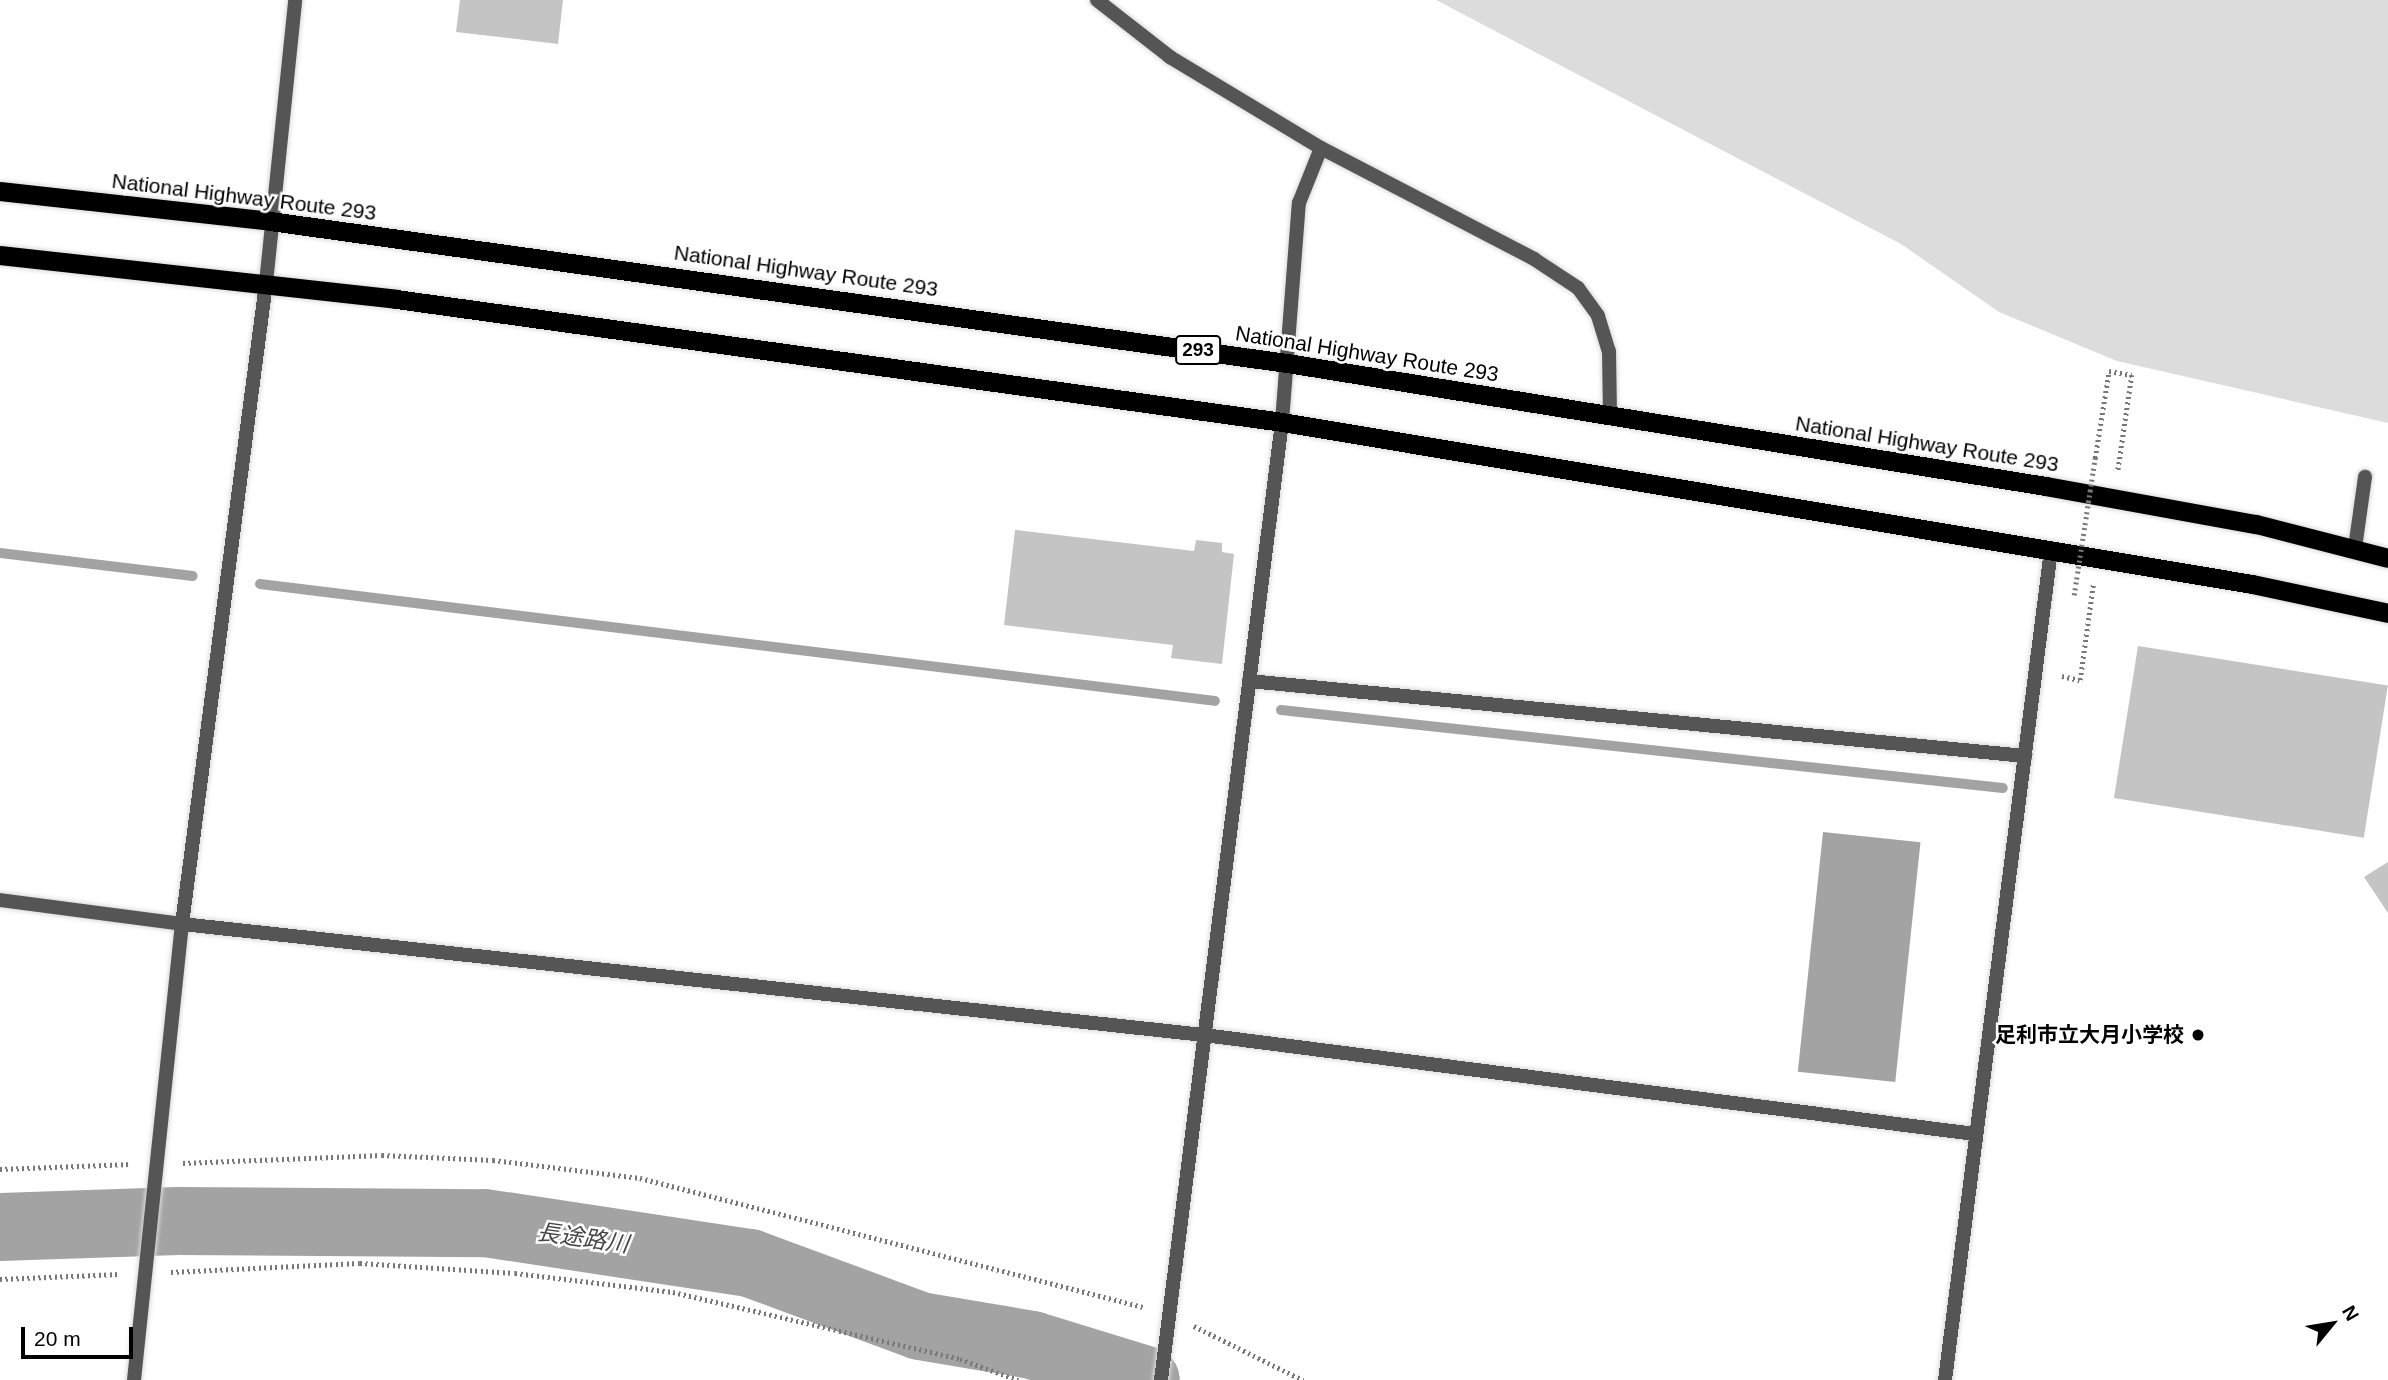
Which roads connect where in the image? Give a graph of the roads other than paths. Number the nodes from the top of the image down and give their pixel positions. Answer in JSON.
{"nodes":[{"id":1,"x":295,"y":0,"type":"edge"},
{"id":2,"x":1097,"y":0,"type":"edge"},
{"id":3,"x":1321,"y":148,"type":"junction"},
{"id":4,"x":0,"y":191,"type":"edge"},
{"id":5,"x":270,"y":221,"type":"junction"},
{"id":6,"x":0,"y":255,"type":"edge"},
{"id":7,"x":266,"y":283,"type":"junction"},
{"id":8,"x":1287,"y":363,"type":"junction"},
{"id":9,"x":1610,"y":416,"type":"junction"},
{"id":10,"x":1282,"y":422,"type":"junction"},
{"id":11,"x":2365,"y":477,"type":"dead end"},
{"id":12,"x":2355,"y":548,"type":"junction"},
{"id":13,"x":2051,"y":550,"type":"junction"},
{"id":14,"x":2388,"y":558,"type":"edge"},
{"id":15,"x":2388,"y":613,"type":"edge"},
{"id":16,"x":1249,"y":681,"type":"junction"},
{"id":17,"x":2025,"y":756,"type":"junction"},
{"id":18,"x":0,"y":900,"type":"edge"},
{"id":19,"x":182,"y":924,"type":"junction"},
{"id":20,"x":1205,"y":1035,"type":"junction"},
{"id":21,"x":1975,"y":1134,"type":"junction"},
{"id":22,"x":134,"y":1380,"type":"edge"},
{"id":23,"x":1161,"y":1380,"type":"edge"},
{"id":24,"x":1945,"y":1380,"type":"edge"}],
"edges":[{"from":1,"to":5,"type":"street"},
{"from":2,"to":3,"type":"street"},
{"from":3,"to":8,"type":"street"},
{"from":3,"to":9,"type":"street"},
{"from":4,"to":5,"type":"highway","name":"National Highway Route 293","number":"293"},
{"from":5,"to":7,"type":"street"},
{"from":5,"to":8,"type":"highway","name":"National Highway Route 293","number":"293"},
{"from":6,"to":7,"type":"highway"},
{"from":7,"to":10,"type":"highway"},
{"from":7,"to":19,"type":"street"},
{"from":8,"to":9,"type":"highway","name":"National Highway Route 293","number":"293"},
{"from":8,"to":10,"type":"street"},
{"from":9,"to":12,"type":"highway","name":"National Highway Route 293","number":"293"},
{"from":10,"to":13,"type":"highway"},
{"from":10,"to":16,"type":"street"},
{"from":11,"to":12,"type":"street"},
{"from":12,"to":14,"type":"highway","name":"National Highway Route 293","number":"293"},
{"from":13,"to":15,"type":"highway"},
{"from":13,"to":17,"type":"street"},
{"from":16,"to":17,"type":"street"},
{"from":16,"to":20,"type":"street"},
{"from":17,"to":21,"type":"street"},
{"from":18,"to":19,"type":"street"},
{"from":19,"to":20,"type":"street"},
{"from":19,"to":22,"type":"street"},
{"from":20,"to":21,"type":"street"},
{"from":20,"to":23,"type":"street"},
{"from":21,"to":24,"type":"street"}]}
